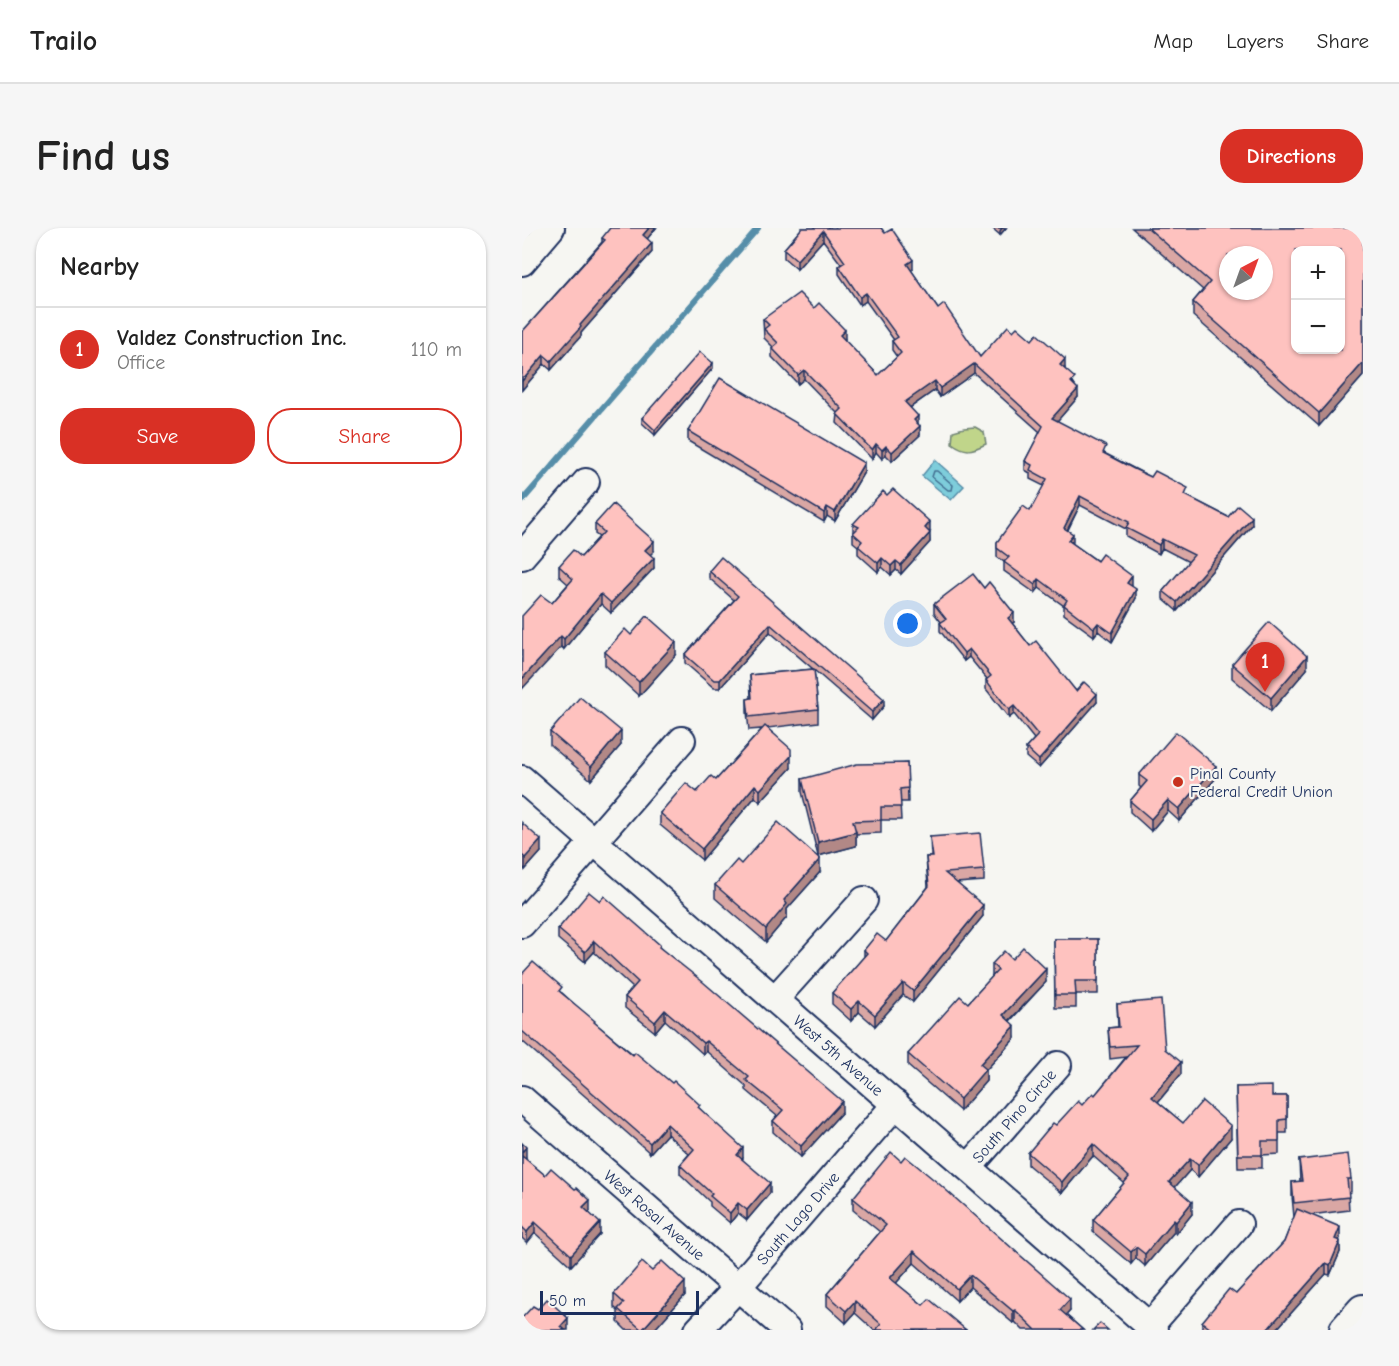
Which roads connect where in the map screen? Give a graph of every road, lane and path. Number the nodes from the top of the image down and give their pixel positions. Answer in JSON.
{"nodes":[{"id":1,"x":551,"y":228,"type":"edge"},
{"id":2,"x":522,"y":262,"type":"edge"},
{"id":3,"x":586,"y":482,"type":"dead end"},
{"id":4,"x":522,"y":556,"type":"edge"},
{"id":5,"x":682,"y":740,"type":"dead end"},
{"id":6,"x":522,"y":779,"type":"edge"},
{"id":7,"x":594,"y":841,"type":"junction"},
{"id":8,"x":864,"y":900,"type":"dead end"},
{"id":9,"x":522,"y":924,"type":"edge"},
{"id":10,"x":775,"y":999,"type":"junction"},
{"id":11,"x":1058,"y":1065,"type":"dead end"},
{"id":12,"x":522,"y":1099,"type":"edge"},
{"id":13,"x":896,"y":1104,"type":"junction"},
{"id":14,"x":969,"y":1167,"type":"junction"},
{"id":15,"x":1239,"y":1224,"type":"dead end"},
{"id":16,"x":738,"y":1287,"type":"junction"},
{"id":17,"x":1363,"y":1311,"type":"edge"},
{"id":18,"x":1152,"y":1328,"type":"edge"},
{"id":19,"x":698,"y":1330,"type":"edge"},
{"id":20,"x":787,"y":1330,"type":"edge"},
{"id":21,"x":1346,"y":1330,"type":"edge"}],
"edges":[{"from":1,"to":2,"type":"street"},
{"from":3,"to":4,"type":"street"},
{"from":5,"to":7,"type":"street"},
{"from":6,"to":7,"type":"street","name":"West 5th Avenue"},
{"from":7,"to":9,"type":"street"},
{"from":7,"to":10,"type":"street","name":"West 5th Avenue"},
{"from":8,"to":10,"type":"street"},
{"from":10,"to":13,"type":"street","name":"West 5th Avenue"},
{"from":11,"to":14,"type":"street","name":"South Pino Circle"},
{"from":12,"to":16,"type":"street","name":"West Rosal Avenue"},
{"from":13,"to":14,"type":"street","name":"West 5th Avenue"},
{"from":13,"to":16,"type":"street","name":"South Lago Drive"},
{"from":14,"to":18,"type":"street","name":"West 5th Avenue"},
{"from":15,"to":18,"type":"street"},
{"from":16,"to":19,"type":"street","name":"South Lago Drive"},
{"from":16,"to":20,"type":"street","name":"West Rosal Avenue"},
{"from":17,"to":21,"type":"street"}]}
